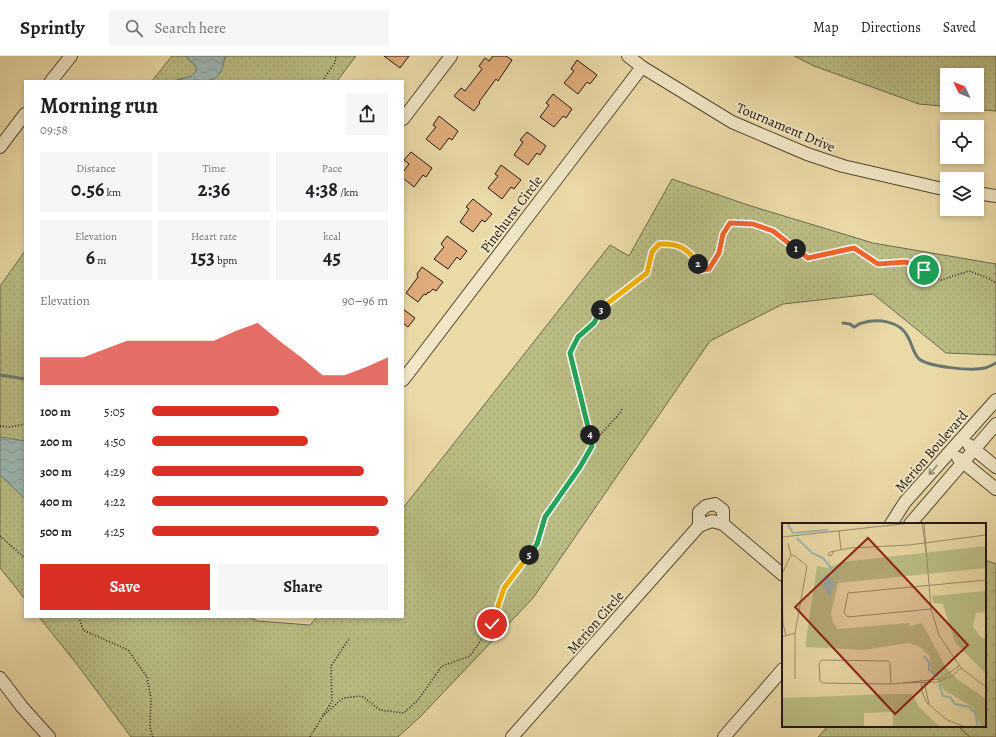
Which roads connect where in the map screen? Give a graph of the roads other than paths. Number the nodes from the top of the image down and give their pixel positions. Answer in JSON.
{"nodes":[{"id":1,"x":71,"y":56,"type":"edge"},
{"id":2,"x":451,"y":56,"type":"edge"},
{"id":3,"x":628,"y":56,"type":"edge"},
{"id":4,"x":642,"y":67,"type":"junction"},
{"id":5,"x":52,"y":80,"type":"edge"},
{"id":6,"x":24,"y":115,"type":"edge"},
{"id":7,"x":404,"y":118,"type":"edge"},
{"id":8,"x":0,"y":147,"type":"edge"},
{"id":9,"x":940,"y":188,"type":"edge"},
{"id":10,"x":984,"y":194,"type":"edge"},
{"id":11,"x":996,"y":196,"type":"edge"},
{"id":12,"x":404,"y":379,"type":"edge"},
{"id":13,"x":996,"y":400,"type":"edge"},
{"id":14,"x":996,"y":424,"type":"edge"},
{"id":15,"x":961,"y":438,"type":"junction"},
{"id":16,"x":975,"y":449,"type":"junction"},
{"id":17,"x":950,"y":450,"type":"junction"},
{"id":18,"x":963,"y":463,"type":"junction"},
{"id":19,"x":996,"y":467,"type":"edge"},
{"id":20,"x":996,"y":489,"type":"edge"},
{"id":21,"x":892,"y":523,"type":"edge"},
{"id":22,"x":911,"y":523,"type":"edge"},
{"id":23,"x":723,"y":524,"type":"junction"},
{"id":24,"x":699,"y":526,"type":"junction"},
{"id":25,"x":782,"y":574,"type":"edge"},
{"id":26,"x":782,"y":670,"type":"edge"},
{"id":27,"x":0,"y":678,"type":"edge"},
{"id":28,"x":50,"y":737,"type":"edge"},
{"id":29,"x":512,"y":737,"type":"edge"},
{"id":30,"x":724,"y":737,"type":"edge"}],
"edges":[{"from":1,"to":5,"type":"street"},
{"from":2,"to":7,"type":"street"},
{"from":3,"to":4,"type":"street","name":"Tournament Drive"},
{"from":4,"to":9,"type":"street","name":"Tournament Drive"},
{"from":4,"to":12,"type":"street","name":"Pinehurst Circle"},
{"from":6,"to":8,"type":"street"},
{"from":10,"to":11,"type":"street"},
{"from":13,"to":15,"type":"street","name":"Merion Boulevard"},
{"from":14,"to":16,"type":"street"},
{"from":15,"to":16,"type":"street"},
{"from":15,"to":17,"type":"street","name":"Merion Boulevard"},
{"from":16,"to":18,"type":"street"},
{"from":16,"to":19,"type":"street"},
{"from":17,"to":18,"type":"street"},
{"from":17,"to":21,"type":"street","name":"Merion Boulevard","one_way":true},
{"from":18,"to":20,"type":"street"},
{"from":18,"to":22,"type":"street"},
{"from":23,"to":24,"type":"street"},
{"from":23,"to":24,"type":"street","name":"Merion Circle"},
{"from":23,"to":25,"type":"street"},
{"from":24,"to":29,"type":"street","name":"Merion Circle"},
{"from":26,"to":30,"type":"street"},
{"from":27,"to":28,"type":"street"}]}
